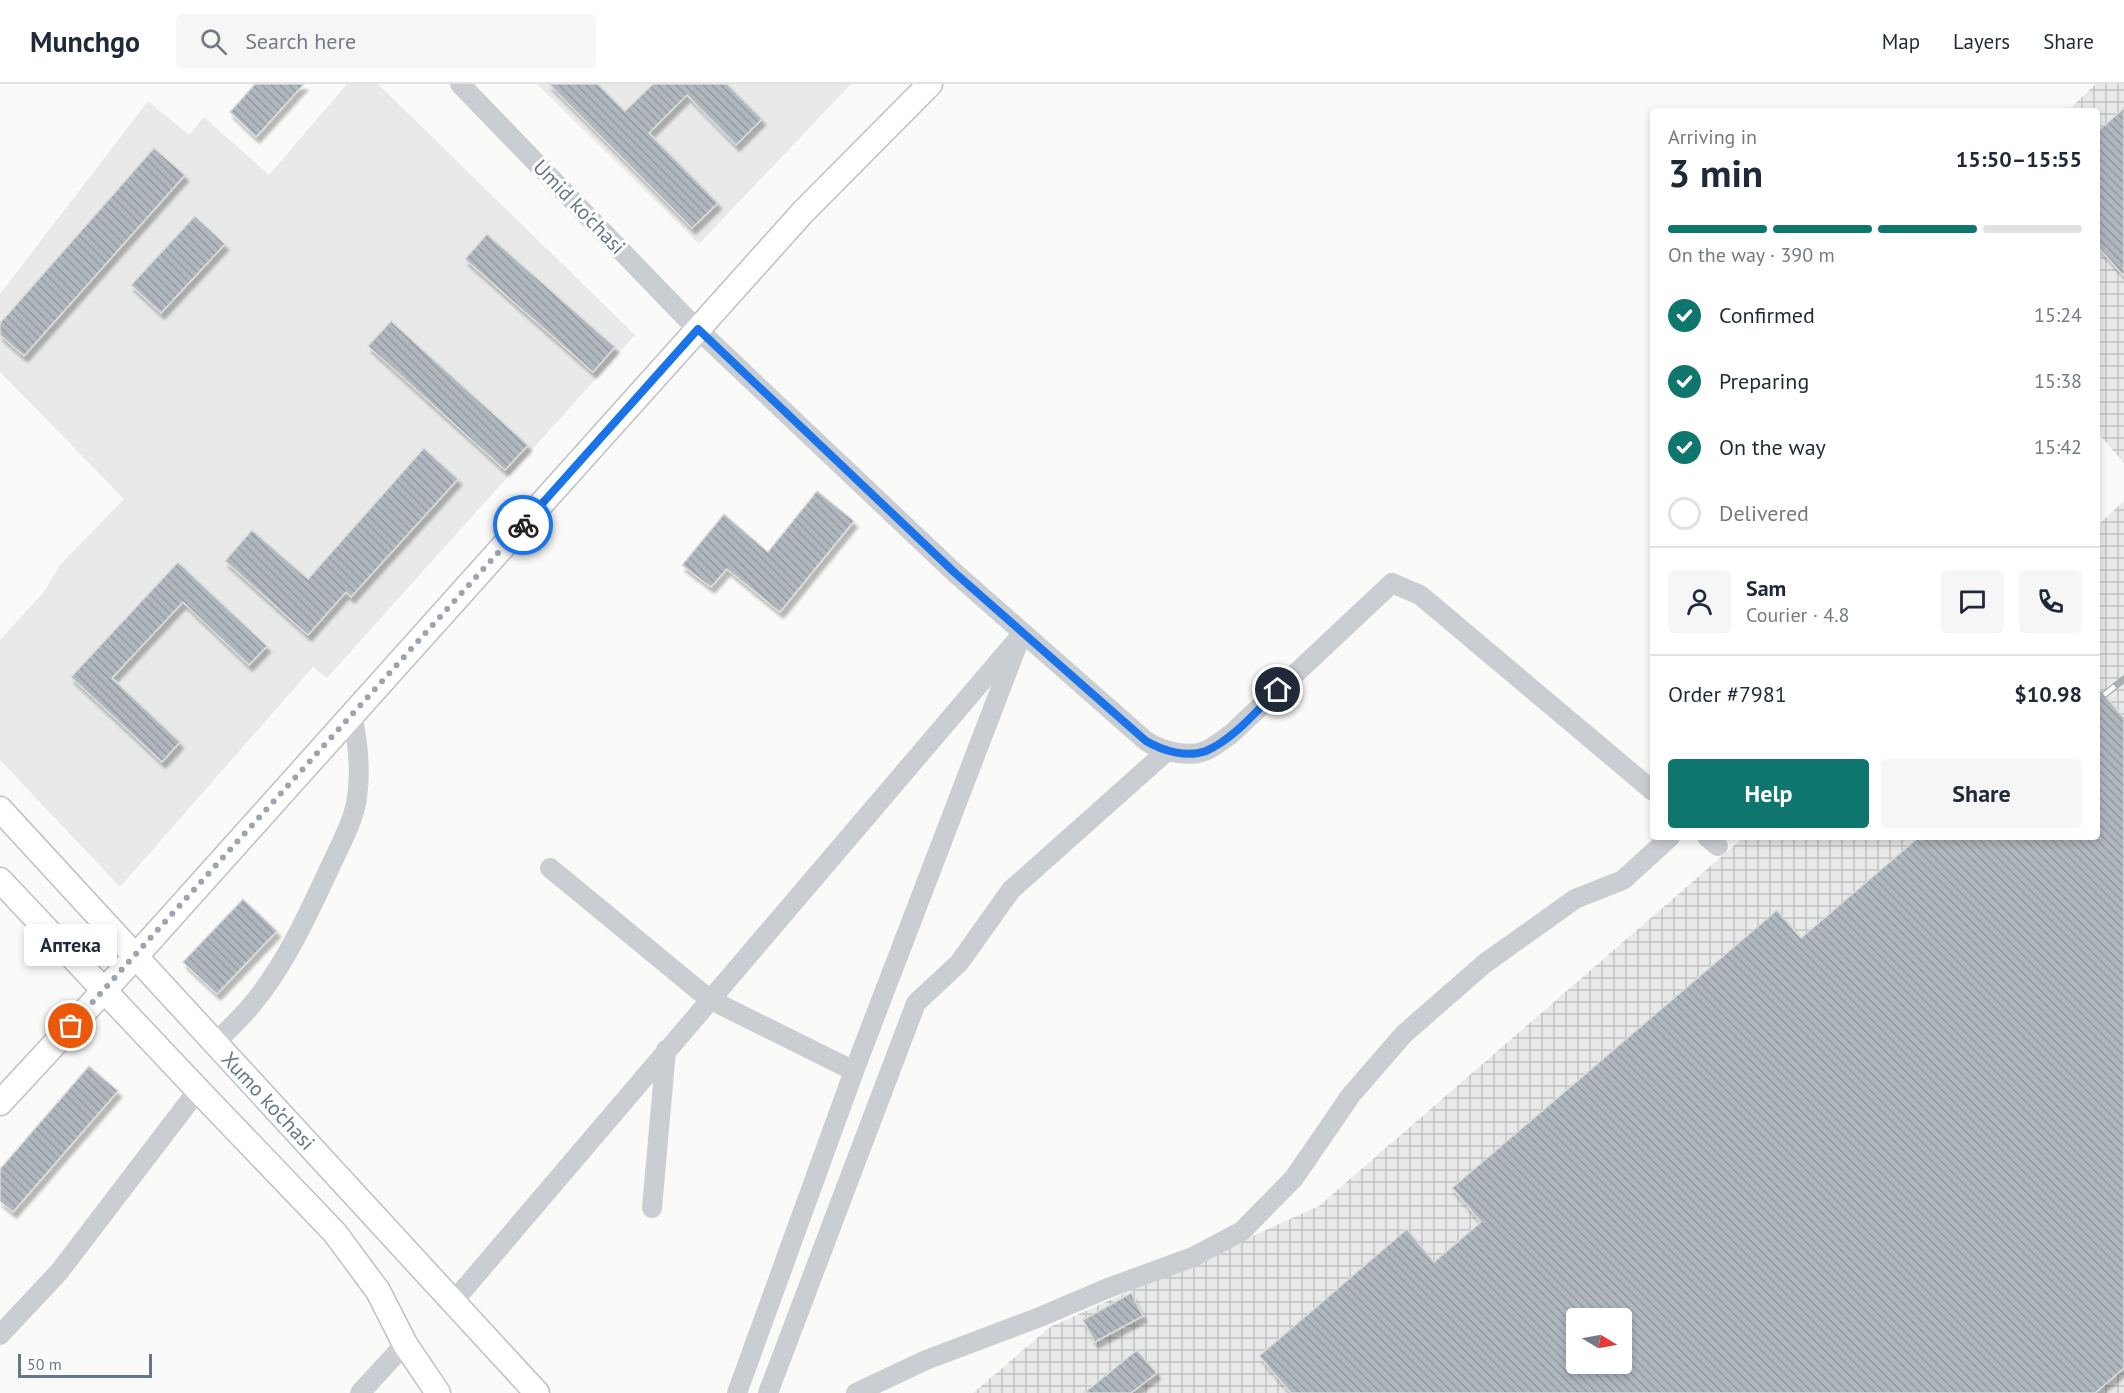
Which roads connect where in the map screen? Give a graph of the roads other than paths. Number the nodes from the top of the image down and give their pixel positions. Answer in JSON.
{"nodes":[{"id":1,"x":460,"y":84,"type":"edge"},
{"id":2,"x":930,"y":84,"type":"edge"},
{"id":3,"x":698,"y":329,"type":"junction"},
{"id":4,"x":1023,"y":633,"type":"junction"},
{"id":5,"x":352,"y":715,"type":"junction"},
{"id":6,"x":1167,"y":751,"type":"junction"},
{"id":7,"x":1650,"y":788,"type":"edge"},
{"id":8,"x":0,"y":809,"type":"edge"},
{"id":9,"x":1667,"y":840,"type":"edge"},
{"id":10,"x":550,"y":868,"type":"dead end"},
{"id":11,"x":0,"y":880,"type":"edge"},
{"id":12,"x":136,"y":956,"type":"junction"},
{"id":13,"x":104,"y":990,"type":"junction"},
{"id":14,"x":709,"y":999,"type":"junction"},
{"id":15,"x":215,"y":1043,"type":"junction"},
{"id":16,"x":666,"y":1050,"type":"junction"},
{"id":17,"x":854,"y":1071,"type":"junction"},
{"id":18,"x":198,"y":1090,"type":"junction"},
{"id":19,"x":0,"y":1103,"type":"edge"},
{"id":20,"x":652,"y":1208,"type":"dead end"},
{"id":21,"x":453,"y":1302,"type":"junction"},
{"id":22,"x":0,"y":1335,"type":"edge"},
{"id":23,"x":405,"y":1344,"type":"junction"},
{"id":24,"x":360,"y":1393,"type":"edge"},
{"id":25,"x":438,"y":1393,"type":"edge"},
{"id":26,"x":537,"y":1393,"type":"edge"},
{"id":27,"x":737,"y":1393,"type":"edge"},
{"id":28,"x":768,"y":1393,"type":"edge"},
{"id":29,"x":856,"y":1393,"type":"edge"}],
"edges":[{"from":1,"to":3,"type":"street","name":"Umid ko'chasi"},
{"from":2,"to":3,"type":"main road"},
{"from":3,"to":4,"type":"street","name":"Umid ko'chasi"},
{"from":3,"to":5,"type":"main road"},
{"from":4,"to":6,"type":"street","name":"Umid ko'chasi"},
{"from":4,"to":14,"type":"street"},
{"from":4,"to":17,"type":"street"},
{"from":5,"to":12,"type":"main road"},
{"from":5,"to":15,"type":"street"},
{"from":6,"to":7,"type":"street"},
{"from":6,"to":28,"type":"street"},
{"from":8,"to":12,"type":"main road","name":"Xumo ko’chasi"},
{"from":9,"to":29,"type":"street"},
{"from":10,"to":14,"type":"street"},
{"from":11,"to":13,"type":"main road","name":"Xumo ko’chasi"},
{"from":12,"to":13,"type":"main road"},
{"from":12,"to":15,"type":"main road","name":"Xumo ko’chasi"},
{"from":13,"to":18,"type":"main road","name":"Xumo ko’chasi"},
{"from":13,"to":19,"type":"main road"},
{"from":14,"to":16,"type":"street"},
{"from":14,"to":17,"type":"street"},
{"from":15,"to":21,"type":"main road","name":"Xumo ko’chasi"},
{"from":16,"to":20,"type":"street"},
{"from":16,"to":21,"type":"street"},
{"from":17,"to":27,"type":"street"},
{"from":18,"to":22,"type":"street"},
{"from":18,"to":23,"type":"main road","name":"Xumo ko’chasi"},
{"from":21,"to":26,"type":"main road","name":"Xumo ko’chasi"},
{"from":23,"to":24,"type":"street"},
{"from":23,"to":25,"type":"main road","name":"Xumo ko’chasi"}]}
